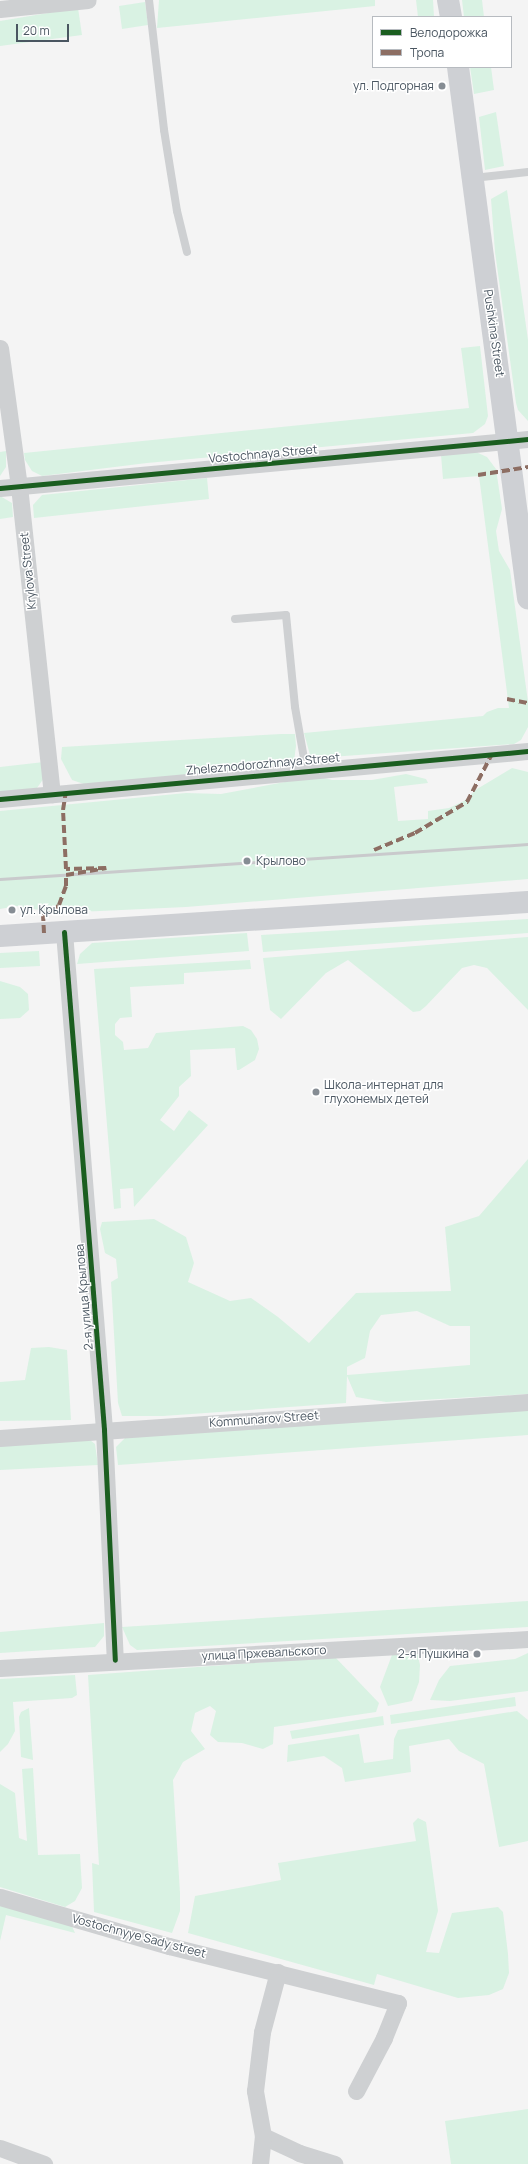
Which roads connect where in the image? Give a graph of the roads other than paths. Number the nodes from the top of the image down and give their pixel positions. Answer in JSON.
{"nodes":[{"id":1,"x":88,"y":0,"type":"edge"},
{"id":2,"x":149,"y":0,"type":"edge"},
{"id":3,"x":448,"y":0,"type":"edge"},
{"id":4,"x":0,"y":9,"type":"edge"},
{"id":5,"x":451,"y":16,"type":"edge"},
{"id":6,"x":458,"y":68,"type":"edge"},
{"id":7,"x":528,"y":172,"type":"edge"},
{"id":8,"x":473,"y":178,"type":"junction"},
{"id":9,"x":188,"y":252,"type":"dead end"},
{"id":10,"x":0,"y":348,"type":"edge"},
{"id":11,"x":518,"y":440,"type":"edge"},
{"id":12,"x":19,"y":486,"type":"junction"},
{"id":13,"x":0,"y":488,"type":"edge"},
{"id":14,"x":528,"y":598,"type":"edge"},
{"id":15,"x":235,"y":619,"type":"dead end"},
{"id":16,"x":528,"y":751,"type":"edge"},
{"id":17,"x":306,"y":770,"type":"junction"},
{"id":18,"x":52,"y":794,"type":"junction"},
{"id":19,"x":0,"y":800,"type":"edge"},
{"id":20,"x":528,"y":902,"type":"edge"},
{"id":21,"x":64,"y":932,"type":"junction"},
{"id":22,"x":0,"y":936,"type":"edge"},
{"id":23,"x":528,"y":1402,"type":"edge"},
{"id":24,"x":104,"y":1430,"type":"junction"},
{"id":25,"x":0,"y":1438,"type":"edge"},
{"id":26,"x":528,"y":1639,"type":"edge"},
{"id":27,"x":115,"y":1660,"type":"junction"},
{"id":28,"x":0,"y":1668,"type":"edge"},
{"id":29,"x":0,"y":1897,"type":"edge"},
{"id":30,"x":278,"y":1972,"type":"junction"},
{"id":31,"x":356,"y":2091,"type":"dead end"},
{"id":32,"x":263,"y":2136,"type":"junction"},
{"id":33,"x":0,"y":2148,"type":"edge"},
{"id":34,"x":44,"y":2164,"type":"edge"},
{"id":35,"x":260,"y":2164,"type":"edge"},
{"id":36,"x":334,"y":2164,"type":"edge"}],
"edges":[{"from":1,"to":4,"type":"street"},
{"from":2,"to":9,"type":"lane"},
{"from":3,"to":5,"type":"main road"},
{"from":6,"to":8,"type":"main road","name":"Pushkina Street"},
{"from":7,"to":8,"type":"lane"},
{"from":8,"to":11,"type":"main road","name":"Pushkina Street"},
{"from":10,"to":12,"type":"street","name":"Krylova Street"},
{"from":11,"to":12,"type":"street","name":"Vostochnaya Street"},
{"from":11,"to":14,"type":"main road","name":"Pushkina Street"},
{"from":12,"to":13,"type":"street","name":"Vostochnaya Street"},
{"from":12,"to":18,"type":"street","name":"Krylova Street"},
{"from":15,"to":17,"type":"lane"},
{"from":16,"to":17,"type":"street","name":"Zheleznodorozhnaya Street"},
{"from":17,"to":18,"type":"street","name":"Zheleznodorozhnaya Street"},
{"from":18,"to":19,"type":"street","name":"Zheleznodorozhnaya Street"},
{"from":20,"to":21,"type":"main road"},
{"from":21,"to":22,"type":"main road"},
{"from":21,"to":24,"type":"street","name":"2-я улица Крылова"},
{"from":23,"to":24,"type":"street","name":"Kommunarov Street"},
{"from":24,"to":25,"type":"street","name":"Kommunarov Street"},
{"from":24,"to":27,"type":"street","name":"2-я улица Крылова"},
{"from":26,"to":27,"type":"street","name":"улица Пржевальского"},
{"from":27,"to":28,"type":"street","name":"улица Пржевальского"},
{"from":29,"to":30,"type":"street","name":"Vostochnyye Sady street"},
{"from":30,"to":31,"type":"street","name":"Vostochnyye Sady street"},
{"from":30,"to":32,"type":"street"},
{"from":32,"to":35,"type":"street"},
{"from":32,"to":36,"type":"street"},
{"from":33,"to":34,"type":"street"}]}
